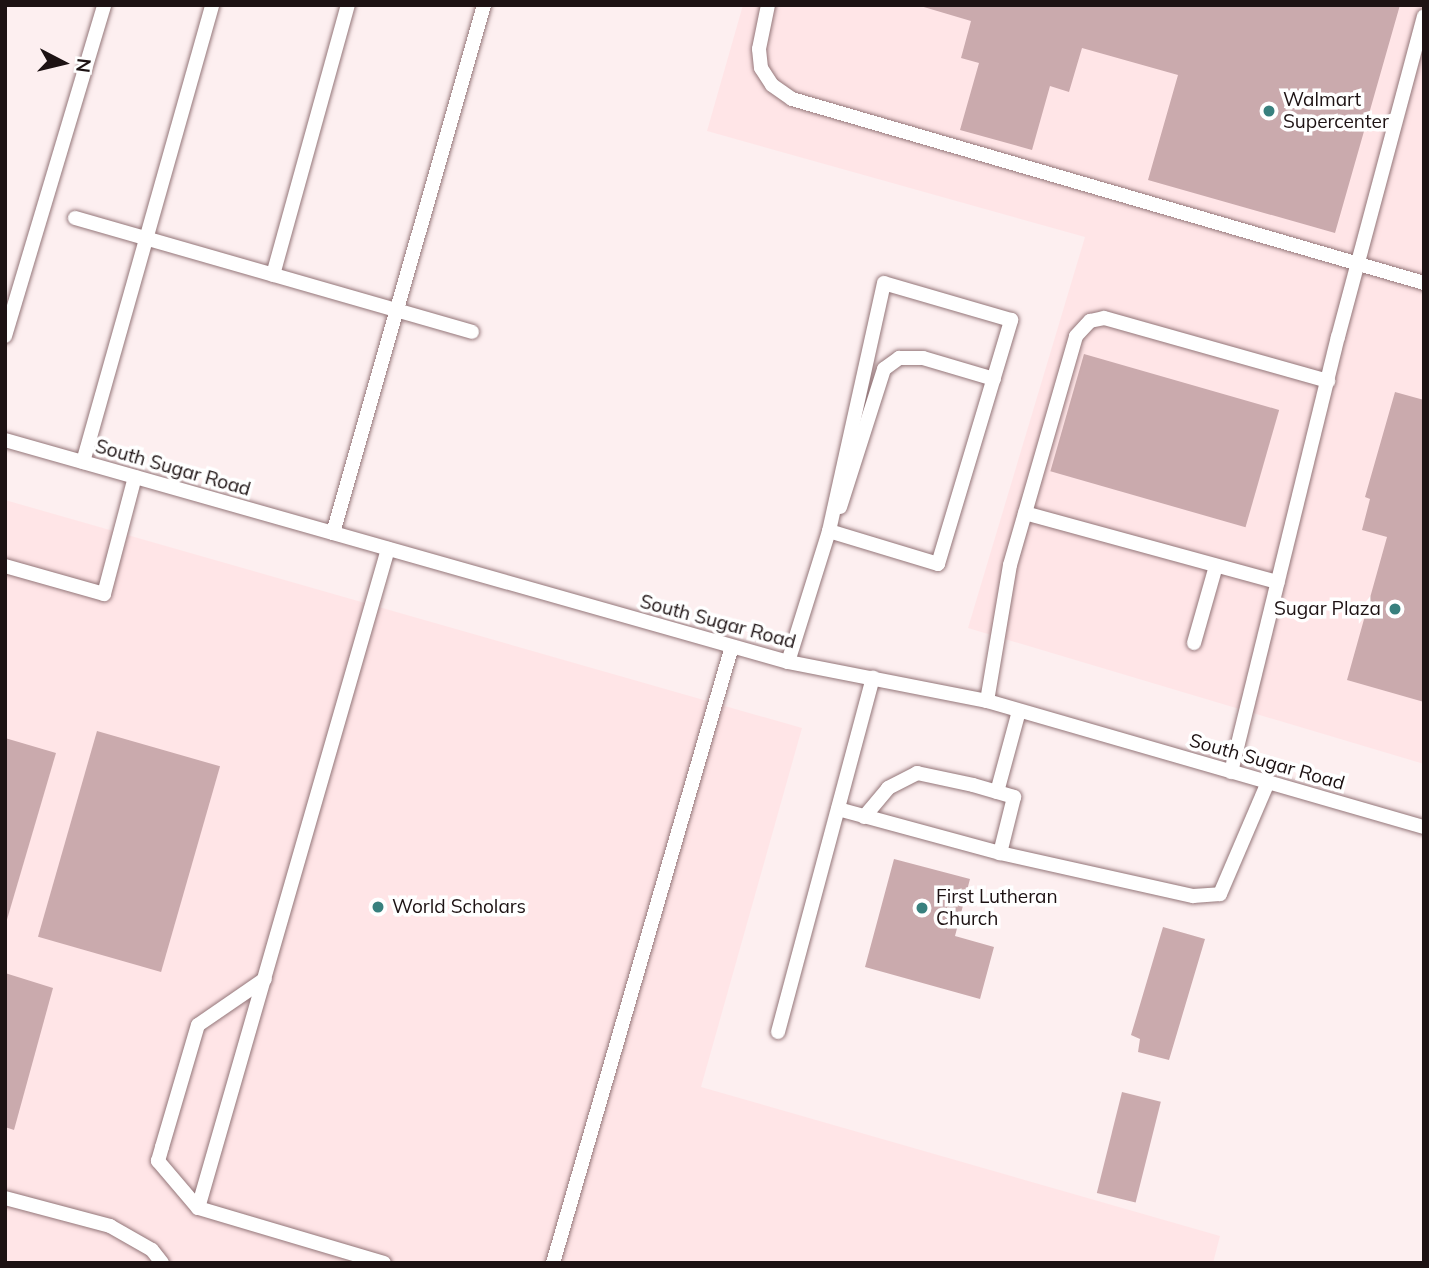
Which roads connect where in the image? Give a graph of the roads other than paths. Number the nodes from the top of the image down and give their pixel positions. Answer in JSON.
{"nodes":[{"id":1,"x":104,"y":5,"type":"edge"},
{"id":2,"x":212,"y":5,"type":"edge"},
{"id":3,"x":348,"y":5,"type":"edge"},
{"id":4,"x":484,"y":5,"type":"edge"},
{"id":5,"x":768,"y":5,"type":"edge"},
{"id":6,"x":1424,"y":16,"type":"edge"},
{"id":7,"x":75,"y":218,"type":"dead end"},
{"id":8,"x":146,"y":239,"type":"junction"},
{"id":9,"x":1359,"y":264,"type":"junction"},
{"id":10,"x":273,"y":275,"type":"junction"},
{"id":11,"x":1424,"y":283,"type":"edge"},
{"id":12,"x":397,"y":311,"type":"junction"},
{"id":13,"x":472,"y":332,"type":"dead end"},
{"id":14,"x":5,"y":336,"type":"edge"},
{"id":15,"x":994,"y":379,"type":"junction"},
{"id":16,"x":1328,"y":381,"type":"junction"},
{"id":17,"x":5,"y":440,"type":"edge"},
{"id":18,"x":83,"y":462,"type":"junction"},
{"id":19,"x":135,"y":477,"type":"junction"},
{"id":20,"x":1025,"y":513,"type":"junction"},
{"id":21,"x":828,"y":531,"type":"junction"},
{"id":22,"x":333,"y":533,"type":"junction"},
{"id":23,"x":388,"y":549,"type":"junction"},
{"id":24,"x":5,"y":566,"type":"edge"},
{"id":25,"x":1216,"y":566,"type":"junction"},
{"id":26,"x":1278,"y":583,"type":"junction"},
{"id":27,"x":1194,"y":643,"type":"dead end"},
{"id":28,"x":732,"y":646,"type":"junction"},
{"id":29,"x":788,"y":662,"type":"junction"},
{"id":30,"x":873,"y":677,"type":"junction"},
{"id":31,"x":987,"y":701,"type":"junction"},
{"id":32,"x":1019,"y":711,"type":"junction"},
{"id":33,"x":1231,"y":772,"type":"junction"},
{"id":34,"x":1268,"y":782,"type":"junction"},
{"id":35,"x":997,"y":792,"type":"junction"},
{"id":36,"x":838,"y":809,"type":"junction"},
{"id":37,"x":864,"y":817,"type":"junction"},
{"id":38,"x":1424,"y":827,"type":"edge"},
{"id":39,"x":999,"y":853,"type":"junction"},
{"id":40,"x":265,"y":979,"type":"junction"},
{"id":41,"x":778,"y":1032,"type":"dead end"},
{"id":42,"x":5,"y":1198,"type":"edge"},
{"id":43,"x":198,"y":1208,"type":"junction"},
{"id":44,"x":162,"y":1263,"type":"edge"},
{"id":45,"x":384,"y":1263,"type":"edge"},
{"id":46,"x":553,"y":1263,"type":"edge"}],
"edges":[{"from":1,"to":14,"type":"lane"},
{"from":2,"to":8,"type":"lane"},
{"from":3,"to":10,"type":"lane"},
{"from":4,"to":12,"type":"lane"},
{"from":5,"to":9,"type":"lane"},
{"from":6,"to":9,"type":"lane"},
{"from":7,"to":8,"type":"lane"},
{"from":8,"to":10,"type":"lane"},
{"from":8,"to":18,"type":"lane"},
{"from":9,"to":11,"type":"lane"},
{"from":9,"to":16,"type":"lane"},
{"from":10,"to":12,"type":"lane"},
{"from":12,"to":13,"type":"lane"},
{"from":12,"to":22,"type":"lane"},
{"from":15,"to":21,"type":"lane"},
{"from":15,"to":21,"type":"lane"},
{"from":15,"to":21,"type":"lane"},
{"from":16,"to":20,"type":"lane"},
{"from":16,"to":26,"type":"lane"},
{"from":17,"to":18,"type":"lane","name":"South Sugar Road"},
{"from":18,"to":19,"type":"lane","name":"South Sugar Road"},
{"from":19,"to":22,"type":"lane","name":"South Sugar Road"},
{"from":19,"to":24,"type":"lane"},
{"from":20,"to":25,"type":"lane"},
{"from":20,"to":31,"type":"lane"},
{"from":21,"to":29,"type":"lane"},
{"from":22,"to":23,"type":"lane","name":"South Sugar Road"},
{"from":23,"to":28,"type":"lane","name":"South Sugar Road"},
{"from":23,"to":40,"type":"lane"},
{"from":25,"to":26,"type":"lane"},
{"from":25,"to":27,"type":"lane"},
{"from":26,"to":33,"type":"lane"},
{"from":28,"to":29,"type":"lane","name":"South Sugar Road"},
{"from":28,"to":46,"type":"lane"},
{"from":29,"to":30,"type":"lane","name":"South Sugar Road"},
{"from":30,"to":31,"type":"lane","name":"South Sugar Road"},
{"from":30,"to":36,"type":"lane"},
{"from":31,"to":32,"type":"lane","name":"South Sugar Road"},
{"from":32,"to":33,"type":"lane","name":"South Sugar Road"},
{"from":32,"to":35,"type":"lane"},
{"from":33,"to":34,"type":"lane","name":"South Sugar Road"},
{"from":34,"to":38,"type":"lane","name":"South Sugar Road"},
{"from":34,"to":39,"type":"lane"},
{"from":35,"to":37,"type":"lane"},
{"from":35,"to":39,"type":"lane"},
{"from":36,"to":37,"type":"lane"},
{"from":36,"to":41,"type":"lane"},
{"from":37,"to":39,"type":"lane"},
{"from":40,"to":43,"type":"lane"},
{"from":40,"to":43,"type":"lane"},
{"from":42,"to":44,"type":"lane"},
{"from":43,"to":45,"type":"lane"}]}
